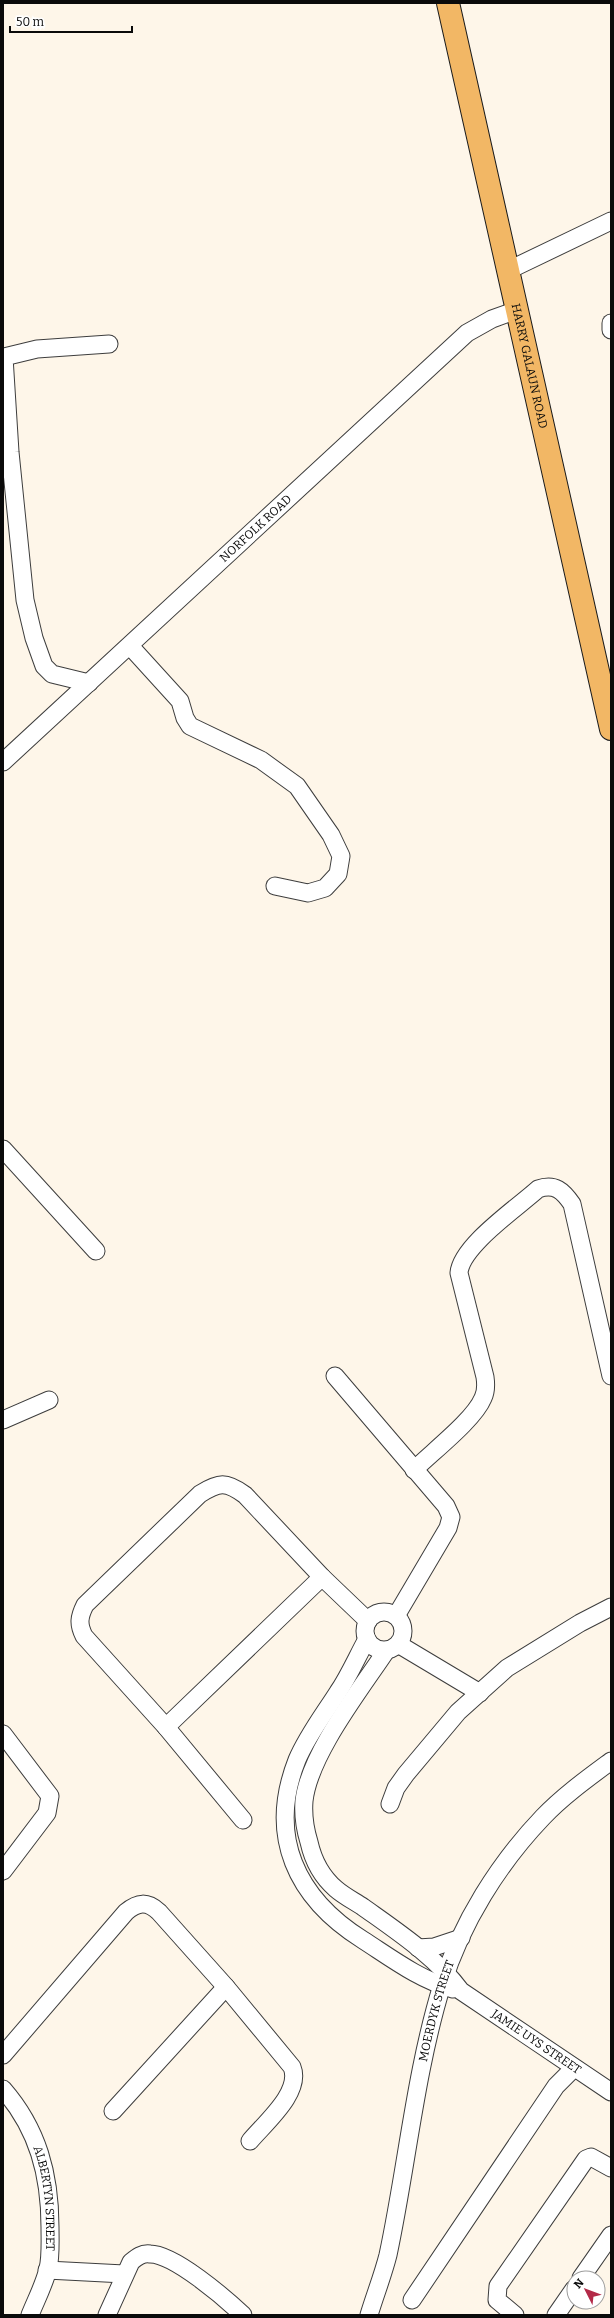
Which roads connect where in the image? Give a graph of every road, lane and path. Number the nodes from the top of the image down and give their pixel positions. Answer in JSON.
{"nodes":[{"id":1,"x":448,"y":3,"type":"edge"},
{"id":2,"x":611,"y":221,"type":"edge"},
{"id":3,"x":509,"y":270,"type":"junction"},
{"id":4,"x":517,"y":310,"type":"junction"},
{"id":5,"x":611,"y":323,"type":"edge"},
{"id":6,"x":611,"y":330,"type":"edge"},
{"id":7,"x":109,"y":344,"type":"dead end"},
{"id":8,"x":3,"y":352,"type":"edge"},
{"id":9,"x":4,"y":357,"type":"edge"},
{"id":10,"x":130,"y":646,"type":"junction"},
{"id":11,"x":89,"y":683,"type":"junction"},
{"id":12,"x":611,"y":729,"type":"edge"},
{"id":13,"x":3,"y":762,"type":"edge"},
{"id":14,"x":274,"y":886,"type":"dead end"},
{"id":15,"x":3,"y":1149,"type":"edge"},
{"id":16,"x":96,"y":1251,"type":"dead end"},
{"id":17,"x":335,"y":1376,"type":"dead end"},
{"id":18,"x":611,"y":1376,"type":"edge"},
{"id":19,"x":49,"y":1400,"type":"dead end"},
{"id":20,"x":3,"y":1420,"type":"edge"},
{"id":21,"x":414,"y":1470,"type":"junction"},
{"id":22,"x":322,"y":1577,"type":"junction"},
{"id":23,"x":611,"y":1607,"type":"edge"},
{"id":24,"x":396,"y":1616,"type":"junction"},
{"id":25,"x":368,"y":1621,"type":"junction"},
{"id":26,"x":367,"y":1639,"type":"junction"},
{"id":27,"x":392,"y":1648,"type":"junction"},
{"id":28,"x":480,"y":1692,"type":"junction"},
{"id":29,"x":166,"y":1727,"type":"junction"},
{"id":30,"x":3,"y":1734,"type":"edge"},
{"id":31,"x":611,"y":1761,"type":"edge"},
{"id":32,"x":390,"y":1804,"type":"dead end"},
{"id":33,"x":243,"y":1820,"type":"dead end"},
{"id":34,"x":3,"y":1871,"type":"edge"},
{"id":35,"x":377,"y":1918,"type":"junction"},
{"id":36,"x":461,"y":1938,"type":"junction"},
{"id":37,"x":361,"y":1939,"type":"junction"},
{"id":38,"x":418,"y":1948,"type":"junction"},
{"id":39,"x":444,"y":1979,"type":"junction"},
{"id":40,"x":226,"y":1987,"type":"junction"},
{"id":41,"x":3,"y":2055,"type":"edge"},
{"id":42,"x":574,"y":2068,"type":"junction"},
{"id":43,"x":3,"y":2089,"type":"edge"},
{"id":44,"x":611,"y":2092,"type":"edge"},
{"id":45,"x":113,"y":2111,"type":"dead end"},
{"id":46,"x":250,"y":2141,"type":"dead end"},
{"id":47,"x":611,"y":2168,"type":"edge"},
{"id":48,"x":611,"y":2235,"type":"edge"},
{"id":49,"x":48,"y":2270,"type":"junction"},
{"id":50,"x":587,"y":2270,"type":"edge"},
{"id":51,"x":124,"y":2274,"type":"junction"},
{"id":52,"x":412,"y":2300,"type":"dead end"},
{"id":53,"x":566,"y":2301,"type":"edge"},
{"id":54,"x":30,"y":2315,"type":"edge"},
{"id":55,"x":107,"y":2315,"type":"edge"},
{"id":56,"x":243,"y":2315,"type":"edge"},
{"id":57,"x":369,"y":2315,"type":"edge"},
{"id":58,"x":515,"y":2315,"type":"edge"},
{"id":59,"x":556,"y":2315,"type":"edge"}],
"edges":[{"from":1,"to":3,"type":"main road","name":"HARRY GALAUN ROAD"},
{"from":2,"to":3,"type":"street"},
{"from":3,"to":4,"type":"main road","name":"HARRY GALAUN ROAD"},
{"from":4,"to":10,"type":"street","name":"NORFOLK ROAD"},
{"from":4,"to":12,"type":"main road","name":"HARRY GALAUN ROAD"},
{"from":5,"to":6,"type":"street"},
{"from":7,"to":9,"type":"street"},
{"from":8,"to":9,"type":"street"},
{"from":9,"to":11,"type":"street"},
{"from":10,"to":11,"type":"street","name":"NORFOLK ROAD"},
{"from":10,"to":14,"type":"street"},
{"from":11,"to":13,"type":"street","name":"NORFOLK ROAD"},
{"from":15,"to":16,"type":"street"},
{"from":17,"to":21,"type":"street"},
{"from":18,"to":21,"type":"street"},
{"from":19,"to":20,"type":"street"},
{"from":21,"to":24,"type":"street"},
{"from":22,"to":25,"type":"street"},
{"from":22,"to":29,"type":"street"},
{"from":22,"to":29,"type":"street"},
{"from":23,"to":28,"type":"street"},
{"from":24,"to":25,"type":"street"},
{"from":24,"to":27,"type":"street"},
{"from":25,"to":26,"type":"street"},
{"from":26,"to":27,"type":"street"},
{"from":26,"to":37,"type":"street"},
{"from":27,"to":28,"type":"street"},
{"from":27,"to":35,"type":"street"},
{"from":28,"to":32,"type":"street"},
{"from":29,"to":33,"type":"street"},
{"from":30,"to":34,"type":"street"},
{"from":31,"to":36,"type":"street","name":"MOERDYK STREET"},
{"from":35,"to":37,"type":"street"},
{"from":35,"to":38,"type":"street"},
{"from":36,"to":38,"type":"street"},
{"from":36,"to":39,"type":"street","name":"MOERDYK STREET"},
{"from":37,"to":39,"type":"street"},
{"from":38,"to":39,"type":"street"},
{"from":39,"to":42,"type":"street","name":"JAMIE UYS STREET"},
{"from":39,"to":57,"type":"street","name":"MOERDYK STREET"},
{"from":40,"to":41,"type":"street"},
{"from":40,"to":45,"type":"street"},
{"from":40,"to":46,"type":"street"},
{"from":42,"to":44,"type":"street","name":"JAMIE UYS STREET"},
{"from":42,"to":52,"type":"street"},
{"from":43,"to":49,"type":"street","name":"ALBERTYN STREET"},
{"from":47,"to":58,"type":"street"},
{"from":48,"to":50,"type":"street"},
{"from":49,"to":51,"type":"street"},
{"from":49,"to":54,"type":"street","name":"ALBERTYN STREET"},
{"from":51,"to":55,"type":"street"},
{"from":51,"to":56,"type":"street"},
{"from":53,"to":59,"type":"street"}]}
